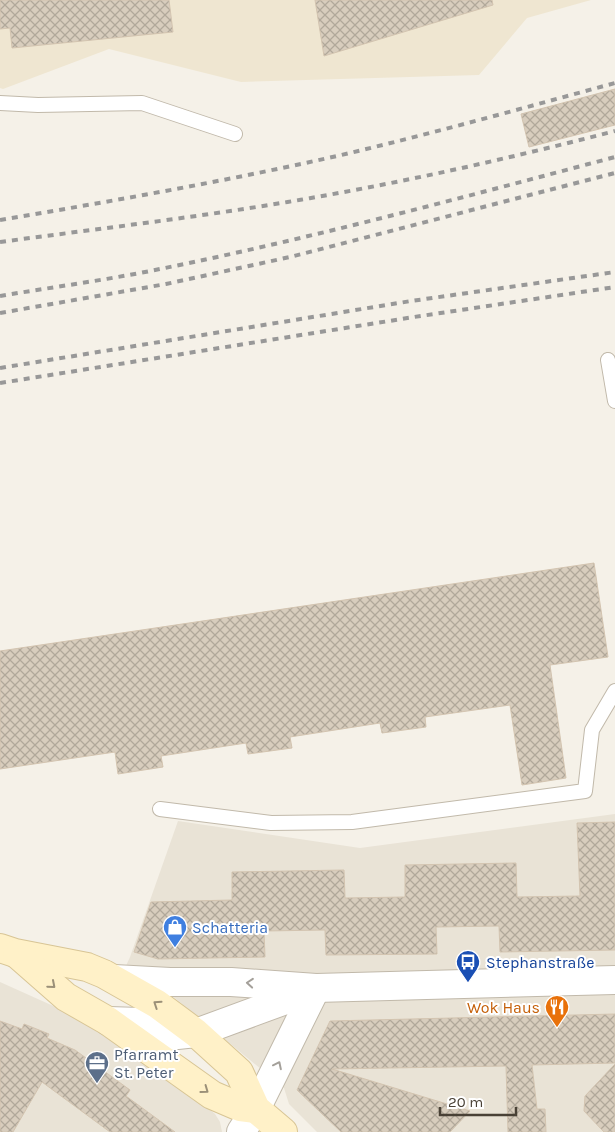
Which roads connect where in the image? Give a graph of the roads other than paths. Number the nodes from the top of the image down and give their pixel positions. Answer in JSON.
{"nodes":[{"id":1,"x":0,"y":103,"type":"edge"},
{"id":2,"x":235,"y":134,"type":"dead end"},
{"id":3,"x":608,"y":360,"type":"dead end"},
{"id":4,"x":615,"y":401,"type":"edge"},
{"id":5,"x":615,"y":691,"type":"edge"},
{"id":6,"x":160,"y":809,"type":"dead end"},
{"id":7,"x":8,"y":950,"type":"edge"},
{"id":8,"x":114,"y":979,"type":"junction"},
{"id":9,"x":615,"y":980,"type":"edge"},
{"id":10,"x":316,"y":988,"type":"junction"},
{"id":11,"x":108,"y":1022,"type":"junction"},
{"id":12,"x":196,"y":1033,"type":"junction"},
{"id":13,"x":256,"y":1108,"type":"junction"},
{"id":14,"x":241,"y":1132,"type":"edge"},
{"id":15,"x":283,"y":1132,"type":"edge"}],
"edges":[{"from":1,"to":2,"type":"lane"},
{"from":3,"to":4,"type":"lane"},
{"from":5,"to":6,"type":"lane"},
{"from":7,"to":8,"type":"main road"},
{"from":7,"to":11,"type":"main road","one_way":true},
{"from":10,"to":8,"type":"street","one_way":true},
{"from":12,"to":8,"type":"main road","one_way":true},
{"from":9,"to":10,"type":"street"},
{"from":10,"to":12,"type":"street"},
{"from":13,"to":10,"type":"street","one_way":true},
{"from":11,"to":12,"type":"street"},
{"from":11,"to":13,"type":"main road","one_way":true},
{"from":12,"to":13,"type":"main road"},
{"from":13,"to":14,"type":"street"},
{"from":13,"to":15,"type":"main road"}]}
